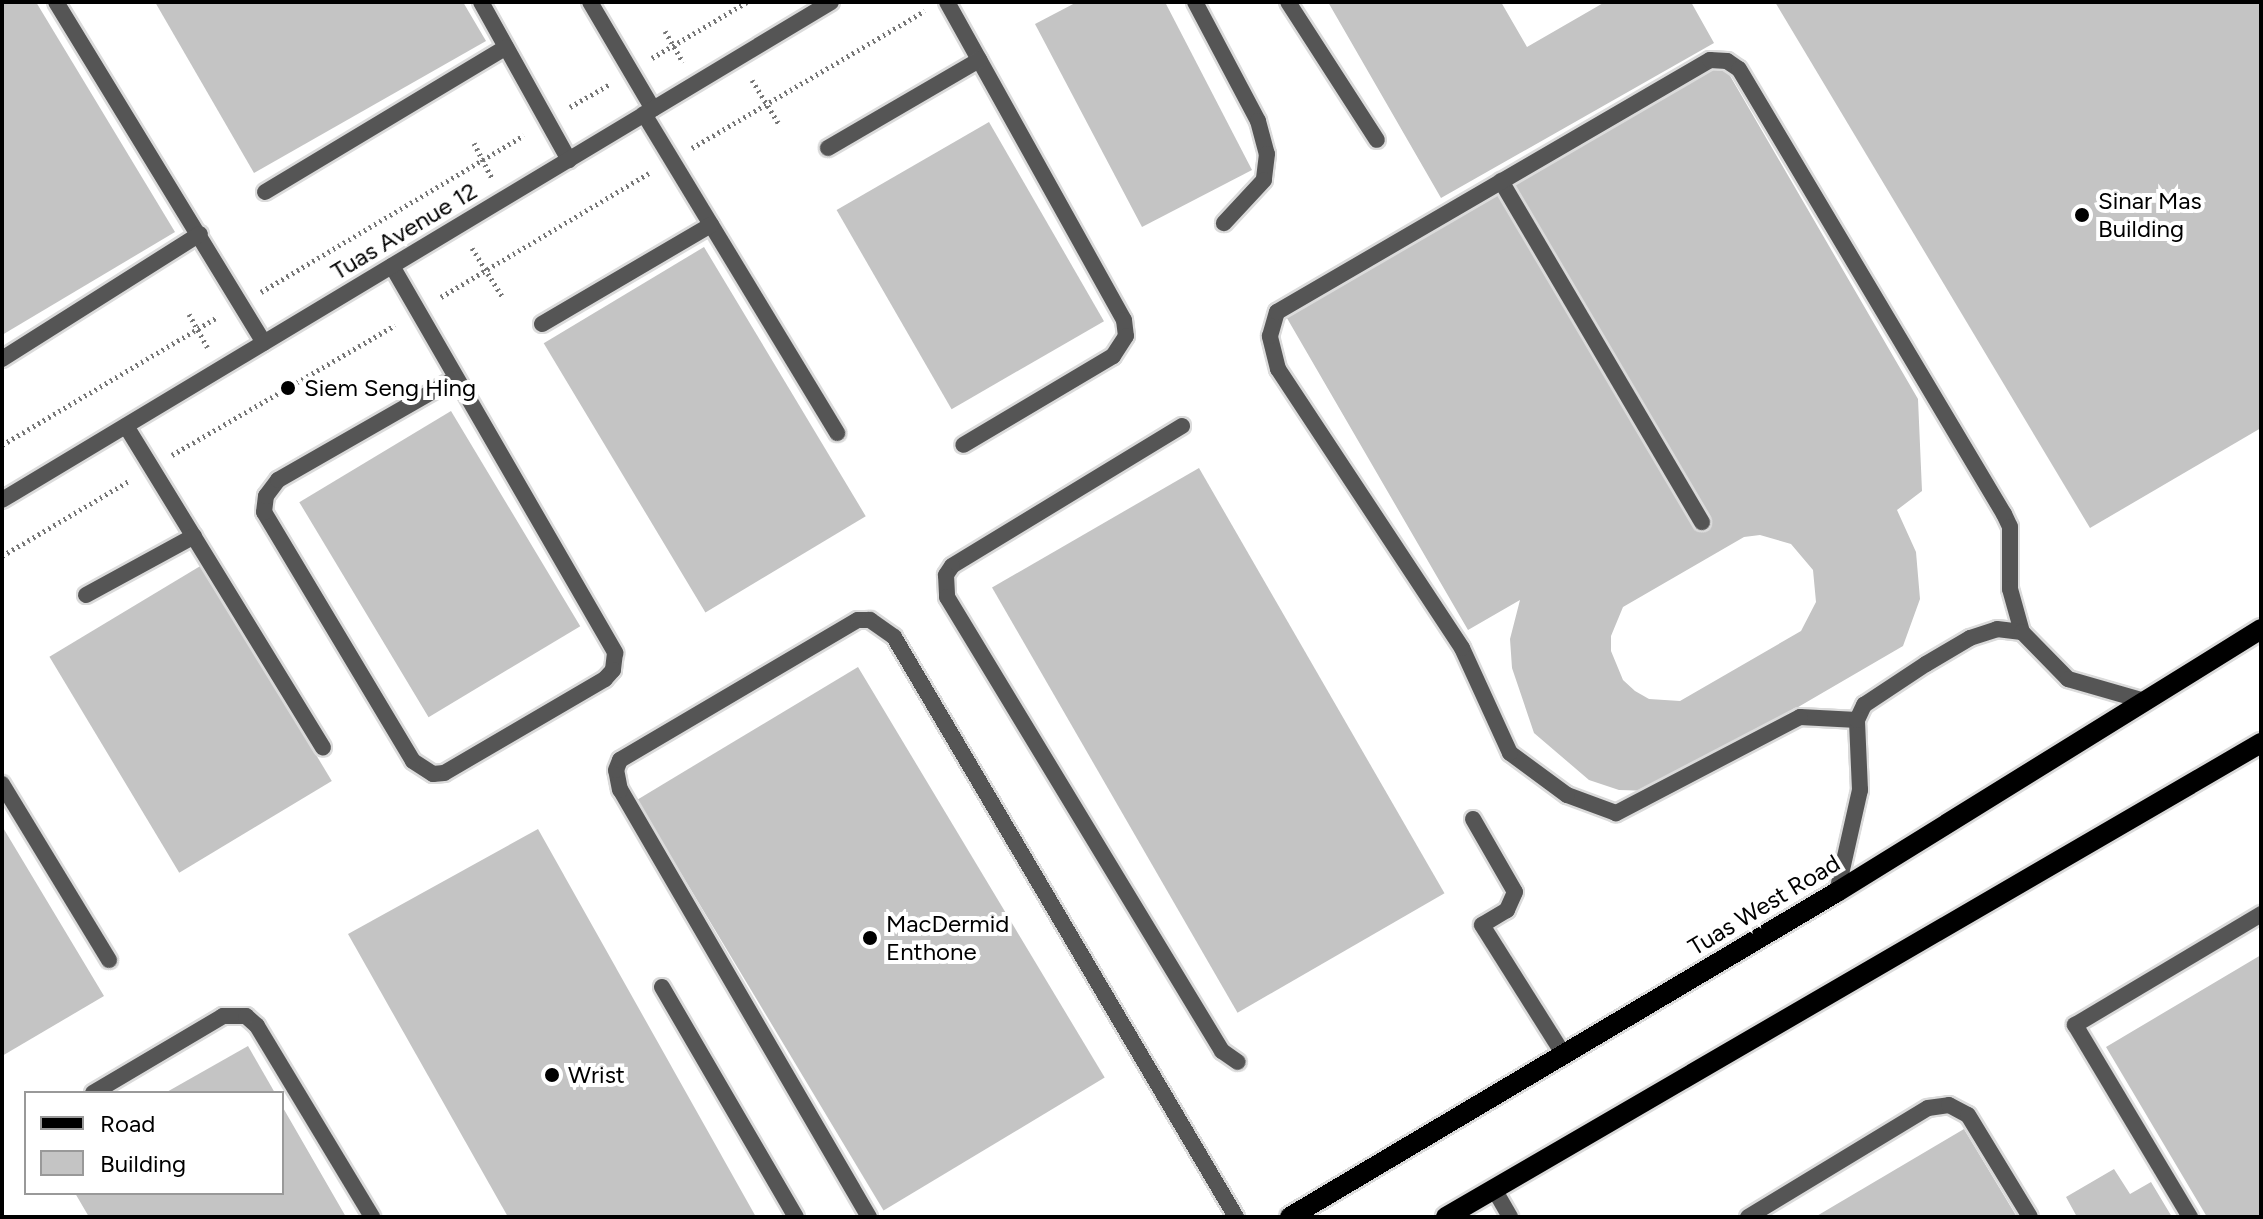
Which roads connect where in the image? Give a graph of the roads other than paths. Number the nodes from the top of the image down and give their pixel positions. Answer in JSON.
{"nodes":[{"id":1,"x":56,"y":2,"type":"edge"},
{"id":2,"x":481,"y":2,"type":"edge"},
{"id":3,"x":831,"y":2,"type":"edge"},
{"id":4,"x":947,"y":2,"type":"edge"},
{"id":5,"x":1195,"y":2,"type":"edge"},
{"id":6,"x":1288,"y":2,"type":"edge"},
{"id":7,"x":592,"y":3,"type":"edge"},
{"id":8,"x":506,"y":47,"type":"junction"},
{"id":9,"x":979,"y":60,"type":"junction"},
{"id":10,"x":649,"y":112,"type":"junction"},
{"id":11,"x":1377,"y":140,"type":"dead end"},
{"id":12,"x":828,"y":148,"type":"dead end"},
{"id":13,"x":569,"y":160,"type":"junction"},
{"id":14,"x":1501,"y":181,"type":"junction"},
{"id":15,"x":265,"y":192,"type":"dead end"},
{"id":16,"x":1224,"y":223,"type":"dead end"},
{"id":17,"x":711,"y":225,"type":"junction"},
{"id":18,"x":200,"y":234,"type":"junction"},
{"id":19,"x":392,"y":266,"type":"junction"},
{"id":20,"x":542,"y":324,"type":"dead end"},
{"id":21,"x":264,"y":343,"type":"junction"},
{"id":22,"x":2,"y":359,"type":"edge"},
{"id":23,"x":454,"y":379,"type":"junction"},
{"id":24,"x":126,"y":426,"type":"junction"},
{"id":25,"x":1182,"y":426,"type":"dead end"},
{"id":26,"x":837,"y":433,"type":"dead end"},
{"id":27,"x":963,"y":445,"type":"dead end"},
{"id":28,"x":2,"y":500,"type":"edge"},
{"id":29,"x":1702,"y":522,"type":"dead end"},
{"id":30,"x":194,"y":536,"type":"junction"},
{"id":31,"x":86,"y":595,"type":"dead end"},
{"id":32,"x":2261,"y":629,"type":"edge"},
{"id":33,"x":2022,"y":632,"type":"junction"},
{"id":34,"x":2141,"y":700,"type":"junction"},
{"id":35,"x":1857,"y":720,"type":"junction"},
{"id":36,"x":2261,"y":743,"type":"edge"},
{"id":37,"x":323,"y":748,"type":"dead end"},
{"id":38,"x":2,"y":784,"type":"edge"},
{"id":39,"x":1473,"y":819,"type":"dead end"},
{"id":40,"x":1837,"y":892,"type":"junction"},
{"id":41,"x":2261,"y":914,"type":"edge"},
{"id":42,"x":109,"y":960,"type":"dead end"},
{"id":43,"x":662,"y":987,"type":"dead end"},
{"id":44,"x":1564,"y":1055,"type":"junction"},
{"id":45,"x":1238,"y":1062,"type":"dead end"},
{"id":46,"x":96,"y":1091,"type":"edge"},
{"id":47,"x":1494,"y":1189,"type":"junction"},
{"id":48,"x":372,"y":1217,"type":"edge"},
{"id":49,"x":796,"y":1217,"type":"edge"},
{"id":50,"x":869,"y":1217,"type":"edge"},
{"id":51,"x":1236,"y":1217,"type":"edge"},
{"id":52,"x":1290,"y":1217,"type":"edge"},
{"id":53,"x":1446,"y":1217,"type":"edge"},
{"id":54,"x":1510,"y":1217,"type":"edge"},
{"id":55,"x":1748,"y":1217,"type":"edge"},
{"id":56,"x":2030,"y":1217,"type":"edge"},
{"id":57,"x":2190,"y":1217,"type":"edge"}],
"edges":[{"from":1,"to":18,"type":"street"},
{"from":2,"to":8,"type":"street"},
{"from":3,"to":10,"type":"street","name":"Tuas Avenue 12"},
{"from":4,"to":9,"type":"street"},
{"from":5,"to":16,"type":"street"},
{"from":6,"to":11,"type":"street"},
{"from":7,"to":10,"type":"street"},
{"from":8,"to":13,"type":"street"},
{"from":8,"to":15,"type":"street"},
{"from":9,"to":12,"type":"street"},
{"from":9,"to":27,"type":"street"},
{"from":10,"to":13,"type":"street","name":"Tuas Avenue 12"},
{"from":10,"to":17,"type":"street"},
{"from":13,"to":19,"type":"street","name":"Tuas Avenue 12"},
{"from":14,"to":29,"type":"street"},
{"from":14,"to":33,"type":"street"},
{"from":14,"to":35,"type":"street"},
{"from":17,"to":20,"type":"street"},
{"from":17,"to":26,"type":"street"},
{"from":18,"to":21,"type":"street"},
{"from":18,"to":22,"type":"street"},
{"from":19,"to":21,"type":"street","name":"Tuas Avenue 12"},
{"from":19,"to":23,"type":"street"},
{"from":21,"to":24,"type":"street","name":"Tuas Avenue 12"},
{"from":23,"to":23,"type":"street"},
{"from":24,"to":28,"type":"street","name":"Tuas Avenue 12"},
{"from":24,"to":30,"type":"street"},
{"from":25,"to":45,"type":"street"},
{"from":30,"to":31,"type":"street"},
{"from":30,"to":37,"type":"street"},
{"from":32,"to":34,"type":"main road","name":"Tuas West Road"},
{"from":33,"to":34,"type":"street"},
{"from":33,"to":35,"type":"street"},
{"from":34,"to":40,"type":"main road","name":"Tuas West Road"},
{"from":35,"to":40,"type":"street"},
{"from":36,"to":47,"type":"main road"},
{"from":38,"to":42,"type":"street"},
{"from":39,"to":44,"type":"street"},
{"from":40,"to":44,"type":"main road","name":"Tuas West Road"},
{"from":41,"to":57,"type":"street"},
{"from":43,"to":49,"type":"street"},
{"from":44,"to":52,"type":"main road","name":"Tuas West Road"},
{"from":46,"to":48,"type":"street"},
{"from":47,"to":53,"type":"main road"},
{"from":47,"to":54,"type":"street"},
{"from":50,"to":51,"type":"street"},
{"from":55,"to":56,"type":"street"}]}
